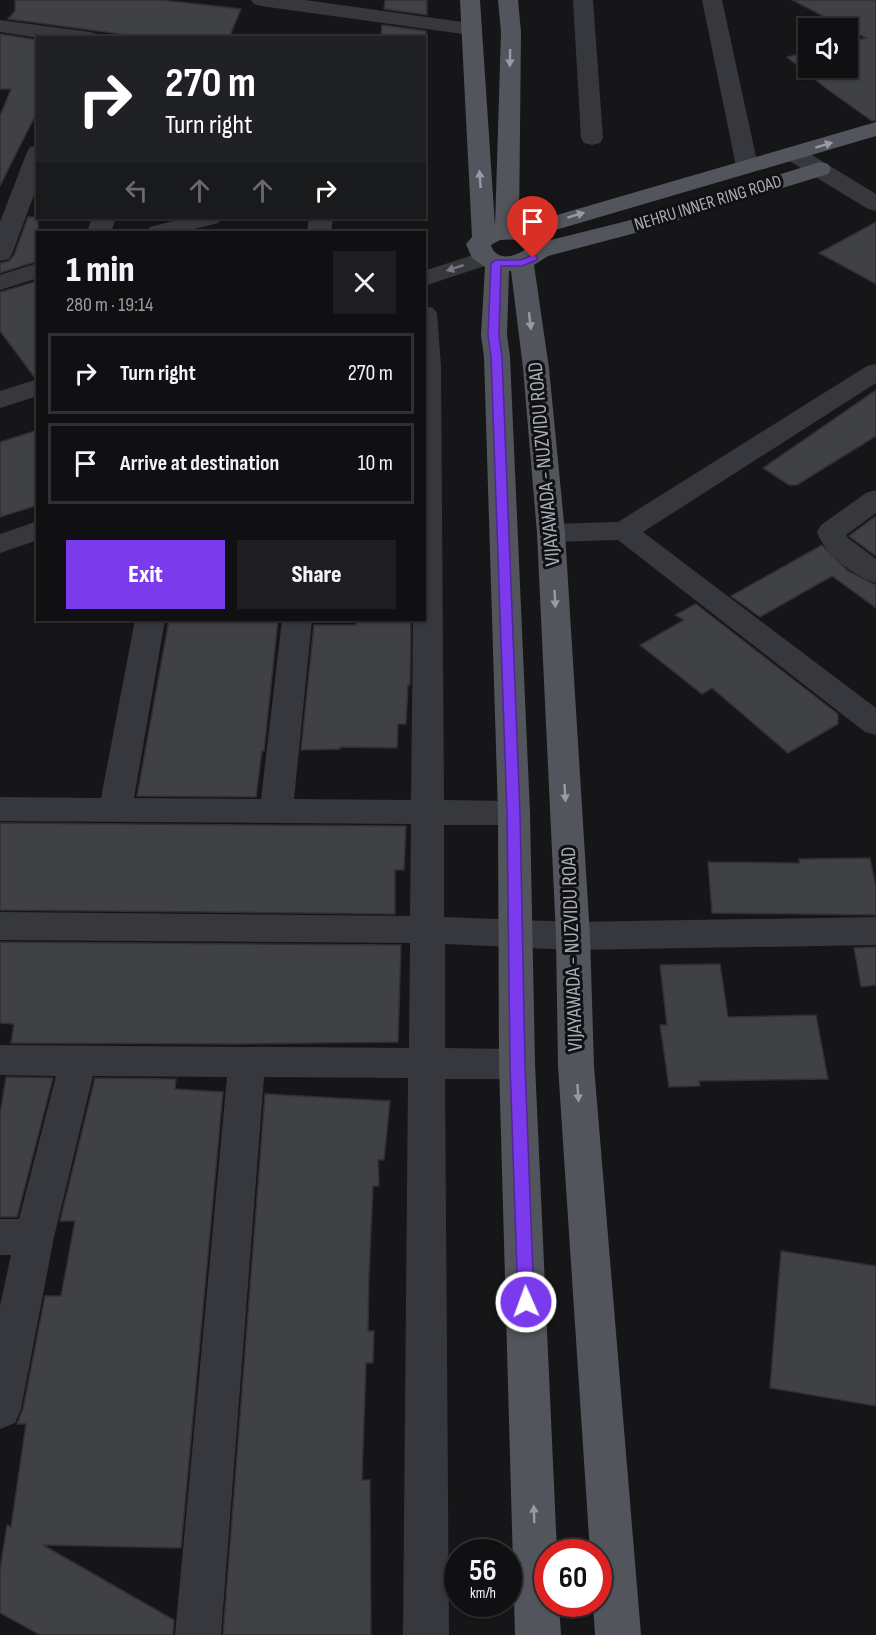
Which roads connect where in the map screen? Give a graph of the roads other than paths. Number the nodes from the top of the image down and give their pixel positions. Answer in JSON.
{"nodes":[{"id":1,"x":261,"y":0,"type":"edge"},
{"id":2,"x":470,"y":0,"type":"edge"},
{"id":3,"x":508,"y":0,"type":"edge"},
{"id":4,"x":583,"y":0,"type":"edge"},
{"id":5,"x":712,"y":0,"type":"edge"},
{"id":6,"x":352,"y":13,"type":"edge"},
{"id":7,"x":0,"y":26,"type":"edge"},
{"id":8,"x":470,"y":29,"type":"junction"},
{"id":9,"x":75,"y":36,"type":"edge"},
{"id":10,"x":876,"y":129,"type":"edge"},
{"id":11,"x":592,"y":138,"type":"dead end"},
{"id":12,"x":794,"y":154,"type":"junction"},
{"id":13,"x":36,"y":157,"type":"edge"},
{"id":14,"x":847,"y":161,"type":"dead end"},
{"id":15,"x":747,"y":166,"type":"junction"},
{"id":16,"x":818,"y":170,"type":"junction"},
{"id":17,"x":876,"y":204,"type":"edge"},
{"id":18,"x":201,"y":219,"type":"edge"},
{"id":19,"x":161,"y":231,"type":"edge"},
{"id":20,"x":504,"y":248,"type":"junction"},
{"id":21,"x":0,"y":254,"type":"edge"},
{"id":22,"x":426,"y":258,"type":"edge"},
{"id":23,"x":36,"y":271,"type":"edge"},
{"id":24,"x":426,"y":278,"type":"edge"},
{"id":25,"x":0,"y":283,"type":"edge"},
{"id":26,"x":426,"y":366,"type":"edge"},
{"id":27,"x":876,"y":372,"type":"edge"},
{"id":28,"x":36,"y":388,"type":"edge"},
{"id":29,"x":0,"y":400,"type":"edge"},
{"id":30,"x":876,"y":499,"type":"edge"},
{"id":31,"x":36,"y":531,"type":"edge"},
{"id":32,"x":624,"y":531,"type":"junction"},
{"id":33,"x":551,"y":533,"type":"junction"},
{"id":34,"x":0,"y":544,"type":"edge"},
{"id":35,"x":876,"y":573,"type":"edge"},
{"id":36,"x":150,"y":621,"type":"edge"},
{"id":37,"x":297,"y":621,"type":"edge"},
{"id":38,"x":876,"y":724,"type":"edge"},
{"id":39,"x":0,"y":809,"type":"edge"},
{"id":40,"x":115,"y":810,"type":"junction"},
{"id":41,"x":276,"y":811,"type":"junction"},
{"id":42,"x":426,"y":812,"type":"junction"},
{"id":43,"x":514,"y":813,"type":"junction"},
{"id":44,"x":0,"y":926,"type":"edge"},
{"id":45,"x":426,"y":930,"type":"junction"},
{"id":46,"x":516,"y":932,"type":"junction"},
{"id":47,"x":876,"y":932,"type":"edge"},
{"id":48,"x":573,"y":936,"type":"junction"},
{"id":49,"x":0,"y":1060,"type":"edge"},
{"id":50,"x":78,"y":1060,"type":"junction"},
{"id":51,"x":247,"y":1062,"type":"junction"},
{"id":52,"x":425,"y":1063,"type":"junction"},
{"id":53,"x":517,"y":1064,"type":"junction"},
{"id":54,"x":17,"y":1237,"type":"edge"},
{"id":55,"x":0,"y":1409,"type":"edge"},
{"id":56,"x":198,"y":1635,"type":"edge"},
{"id":57,"x":426,"y":1635,"type":"edge"},
{"id":58,"x":538,"y":1635,"type":"edge"},
{"id":59,"x":618,"y":1635,"type":"edge"}],
"edges":[{"from":1,"to":6,"type":"street"},
{"from":2,"to":8,"type":"main road","name":"VIJAYAWADA - NUZVIDU ROAD"},
{"from":3,"to":20,"type":"main road","name":"VIJAYAWADA - NUZVIDU ROAD","one_way":true},
{"from":4,"to":11,"type":"street"},
{"from":5,"to":15,"type":"street"},
{"from":6,"to":8,"type":"street"},
{"from":7,"to":9,"type":"street"},
{"from":20,"to":8,"type":"main road","name":"VIJAYAWADA - NUZVIDU ROAD","one_way":true},
{"from":12,"to":10,"type":"main road","one_way":true},
{"from":12,"to":15,"type":"main road"},
{"from":12,"to":16,"type":"street"},
{"from":13,"to":21,"type":"street"},
{"from":14,"to":16,"type":"main road","name":"NEHRU INNER RING ROAD"},
{"from":20,"to":15,"type":"main road","one_way":true},
{"from":16,"to":17,"type":"street"},
{"from":16,"to":20,"type":"main road","name":"NEHRU INNER RING ROAD"},
{"from":18,"to":19,"type":"street"},
{"from":20,"to":22,"type":"street"},
{"from":20,"to":24,"type":"street","one_way":true},
{"from":20,"to":33,"type":"main road","name":"VIJAYAWADA - NUZVIDU ROAD","one_way":true},
{"from":20,"to":43,"type":"main road","name":"VIJAYAWADA - NUZVIDU ROAD"},
{"from":23,"to":25,"type":"street"},
{"from":26,"to":42,"type":"street"},
{"from":27,"to":32,"type":"street"},
{"from":28,"to":29,"type":"street"},
{"from":30,"to":35,"type":"street"},
{"from":31,"to":34,"type":"street"},
{"from":32,"to":33,"type":"street"},
{"from":32,"to":38,"type":"street"},
{"from":33,"to":48,"type":"main road","name":"VIJAYAWADA - NUZVIDU ROAD","one_way":true},
{"from":36,"to":40,"type":"street"},
{"from":37,"to":41,"type":"street"},
{"from":39,"to":40,"type":"street"},
{"from":40,"to":41,"type":"street"},
{"from":41,"to":42,"type":"street"},
{"from":42,"to":43,"type":"street"},
{"from":42,"to":45,"type":"street"},
{"from":43,"to":46,"type":"main road","name":"VIJAYAWADA - NUZVIDU ROAD"},
{"from":44,"to":45,"type":"street"},
{"from":45,"to":46,"type":"street"},
{"from":45,"to":52,"type":"street"},
{"from":46,"to":48,"type":"street"},
{"from":46,"to":53,"type":"main road","name":"VIJAYAWADA - NUZVIDU ROAD"},
{"from":47,"to":48,"type":"street"},
{"from":48,"to":59,"type":"main road","name":"VIJAYAWADA - NUZVIDU ROAD","one_way":true},
{"from":49,"to":50,"type":"street"},
{"from":50,"to":51,"type":"street"},
{"from":50,"to":54,"type":"street"},
{"from":51,"to":52,"type":"street"},
{"from":51,"to":56,"type":"street"},
{"from":52,"to":53,"type":"street"},
{"from":52,"to":57,"type":"street"},
{"from":58,"to":53,"type":"main road","name":"VIJAYAWADA - NUZVIDU ROAD","one_way":true},
{"from":54,"to":55,"type":"street"}]}
